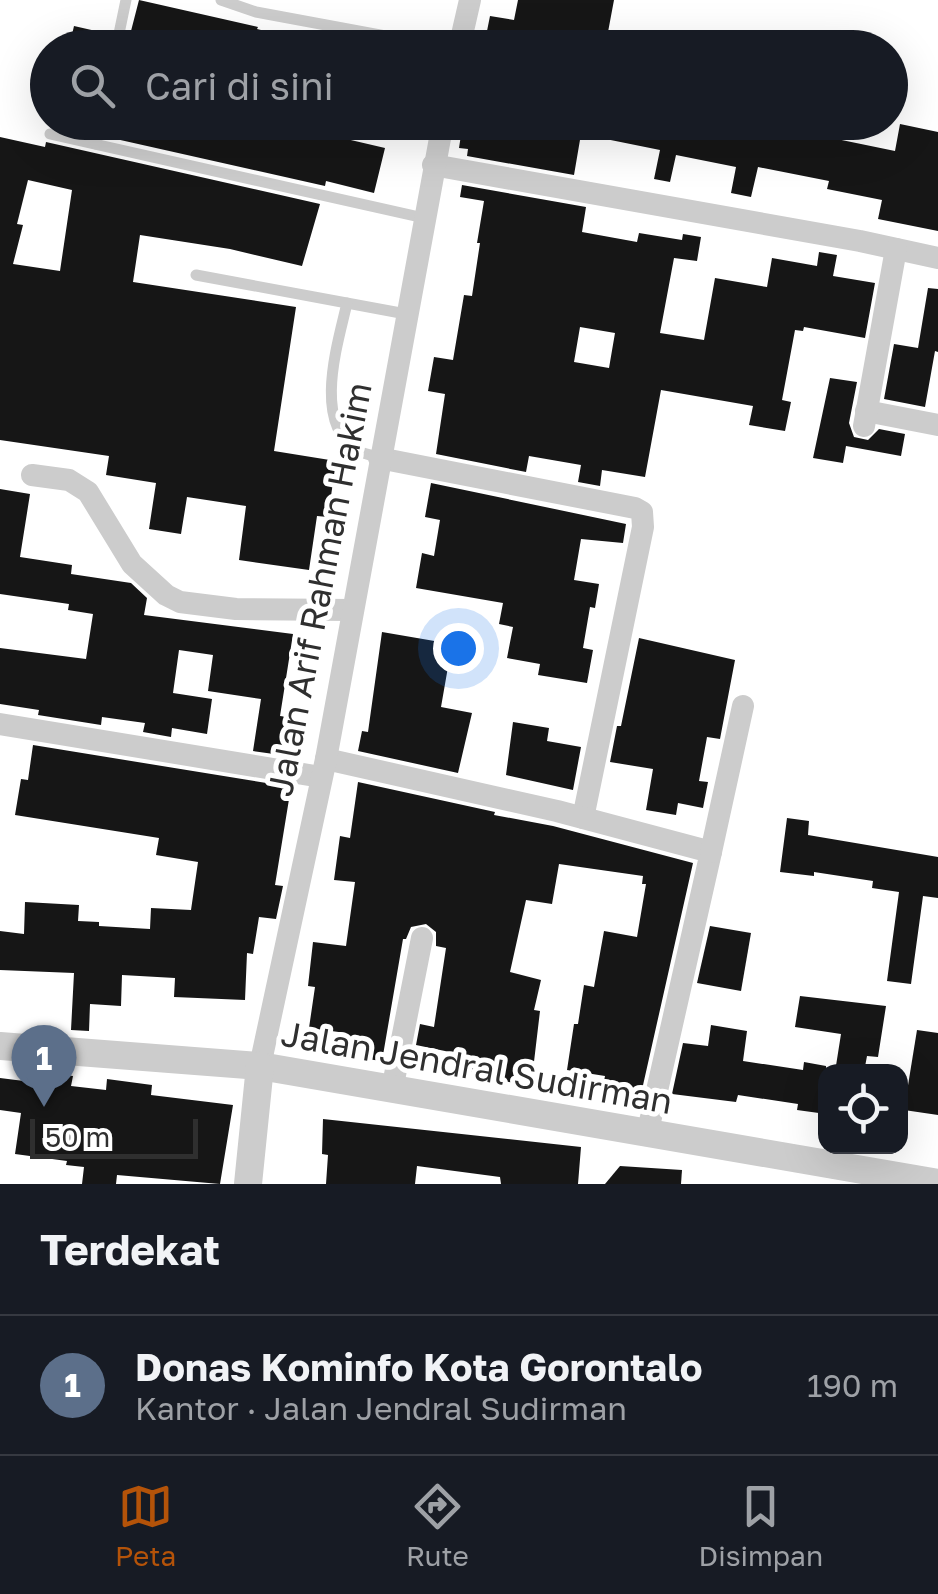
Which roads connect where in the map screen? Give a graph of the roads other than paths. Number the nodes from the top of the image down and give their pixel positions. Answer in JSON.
{"nodes":[{"id":1,"x":126,"y":0,"type":"edge"},
{"id":2,"x":221,"y":0,"type":"edge"},
{"id":3,"x":470,"y":0,"type":"edge"},
{"id":4,"x":120,"y":30,"type":"edge"},
{"id":5,"x":353,"y":30,"type":"edge"},
{"id":6,"x":464,"y":30,"type":"edge"},
{"id":7,"x":78,"y":140,"type":"edge"},
{"id":8,"x":97,"y":140,"type":"edge"},
{"id":9,"x":439,"y":140,"type":"edge"},
{"id":10,"x":96,"y":144,"type":"junction"},
{"id":11,"x":433,"y":166,"type":"junction"},
{"id":12,"x":424,"y":218,"type":"junction"},
{"id":13,"x":896,"y":249,"type":"junction"},
{"id":14,"x":938,"y":258,"type":"edge"},
{"id":15,"x":196,"y":276,"type":"dead end"},
{"id":16,"x":347,"y":303,"type":"junction"},
{"id":17,"x":406,"y":314,"type":"junction"},
{"id":18,"x":938,"y":424,"type":"edge"},
{"id":19,"x":380,"y":458,"type":"junction"},
{"id":20,"x":32,"y":476,"type":"dead end"},
{"id":21,"x":352,"y":610,"type":"junction"},
{"id":22,"x":743,"y":706,"type":"dead end"},
{"id":23,"x":0,"y":724,"type":"edge"},
{"id":24,"x":324,"y":768,"type":"junction"},
{"id":25,"x":583,"y":818,"type":"junction"},
{"id":26,"x":711,"y":852,"type":"junction"},
{"id":27,"x":422,"y":938,"type":"dead end"},
{"id":28,"x":0,"y":1046,"type":"edge"},
{"id":29,"x":260,"y":1066,"type":"junction"},
{"id":30,"x":392,"y":1090,"type":"junction"},
{"id":31,"x":648,"y":1135,"type":"junction"},
{"id":32,"x":937,"y":1183,"type":"edge"},
{"id":33,"x":248,"y":1184,"type":"edge"}],
"edges":[{"from":1,"to":4,"type":"lane"},
{"from":2,"to":5,"type":"lane"},
{"from":3,"to":6,"type":"street"},
{"from":7,"to":10,"type":"lane"},
{"from":8,"to":10,"type":"lane"},
{"from":9,"to":11,"type":"street","name":"Jalan Arif Rahman Hakim"},
{"from":10,"to":12,"type":"lane"},
{"from":11,"to":12,"type":"street","name":"Jalan Arif Rahman Hakim"},
{"from":11,"to":13,"type":"street"},
{"from":12,"to":17,"type":"street","name":"Jalan Arif Rahman Hakim"},
{"from":13,"to":14,"type":"street"},
{"from":13,"to":18,"type":"street"},
{"from":15,"to":16,"type":"lane"},
{"from":16,"to":17,"type":"lane"},
{"from":16,"to":19,"type":"lane"},
{"from":17,"to":19,"type":"street","name":"Jalan Arif Rahman Hakim"},
{"from":19,"to":21,"type":"street","name":"Jalan Arif Rahman Hakim"},
{"from":19,"to":25,"type":"street"},
{"from":20,"to":21,"type":"street"},
{"from":21,"to":24,"type":"street","name":"Jalan Arif Rahman Hakim"},
{"from":22,"to":26,"type":"street"},
{"from":23,"to":24,"type":"street"},
{"from":24,"to":25,"type":"street"},
{"from":24,"to":29,"type":"street","name":"Jalan Arif Rahman Hakim"},
{"from":25,"to":26,"type":"street"},
{"from":26,"to":31,"type":"street"},
{"from":27,"to":30,"type":"street"},
{"from":28,"to":29,"type":"street","name":"Jalan Jendral Sudirman"},
{"from":29,"to":30,"type":"street","name":"Jalan Jendral Sudirman"},
{"from":29,"to":33,"type":"street"},
{"from":30,"to":31,"type":"street","name":"Jalan Jendral Sudirman"},
{"from":31,"to":32,"type":"street","name":"Jalan Jendral Sudirman"}]}
